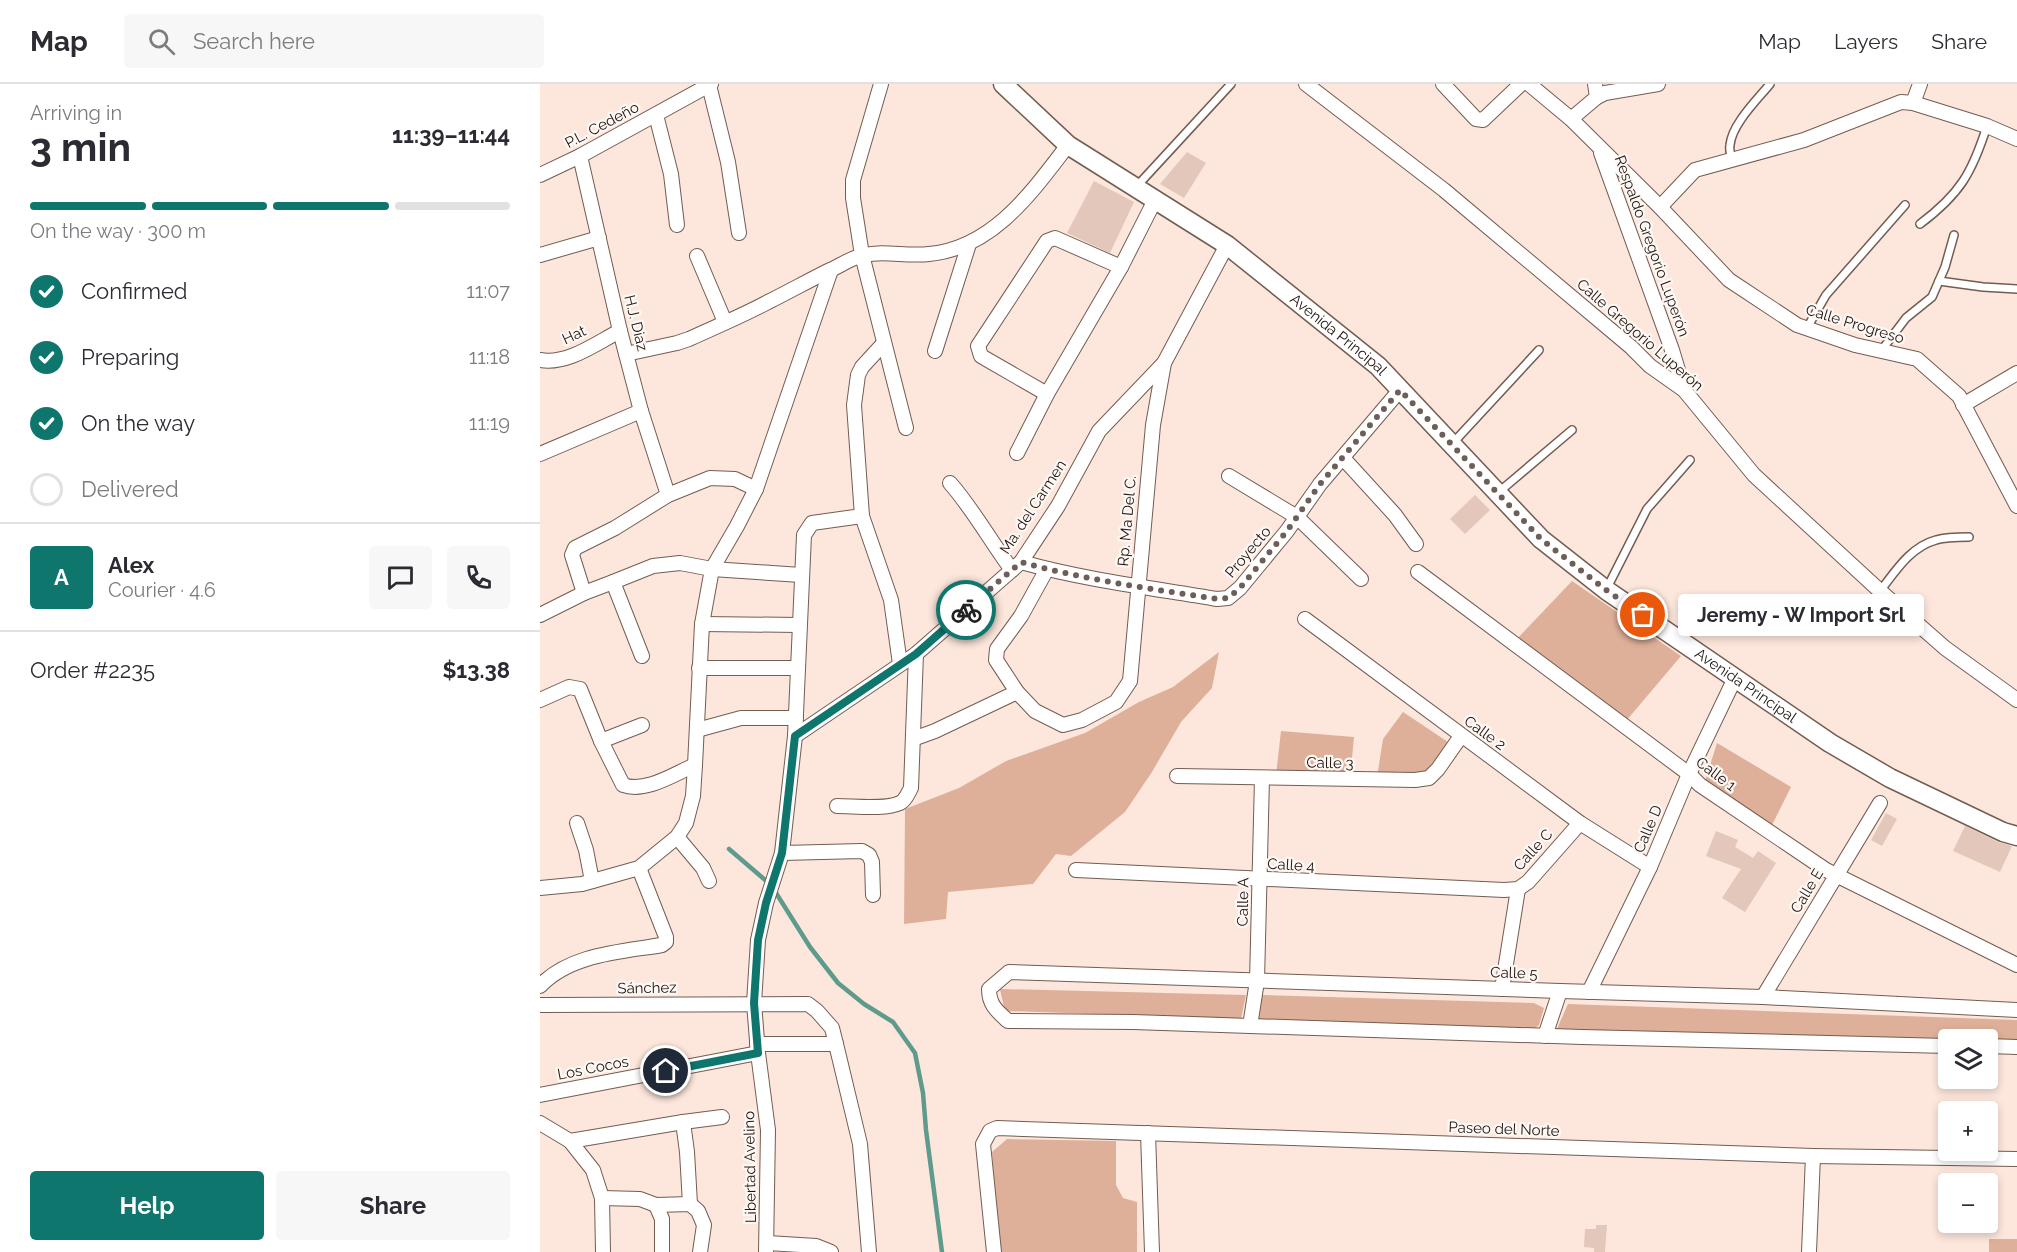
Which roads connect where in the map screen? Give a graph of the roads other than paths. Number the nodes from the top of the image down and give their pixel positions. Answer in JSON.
{"nodes":[{"id":1,"x":710,"y":84,"type":"edge"},
{"id":2,"x":881,"y":84,"type":"edge"},
{"id":3,"x":1003,"y":84,"type":"edge"},
{"id":4,"x":1231,"y":84,"type":"edge"},
{"id":5,"x":1306,"y":84,"type":"edge"},
{"id":6,"x":1443,"y":84,"type":"edge"},
{"id":7,"x":1521,"y":84,"type":"edge"},
{"id":8,"x":1529,"y":84,"type":"edge"},
{"id":9,"x":1658,"y":84,"type":"edge"},
{"id":10,"x":1770,"y":84,"type":"edge"},
{"id":11,"x":1920,"y":84,"type":"edge"},
{"id":12,"x":1596,"y":90,"type":"edge"},
{"id":13,"x":1913,"y":103,"type":"junction"},
{"id":14,"x":656,"y":115,"type":"junction"},
{"id":15,"x":1571,"y":119,"type":"junction"},
{"id":16,"x":1988,"y":126,"type":"junction"},
{"id":17,"x":2017,"y":139,"type":"edge"},
{"id":18,"x":1068,"y":146,"type":"junction"},
{"id":19,"x":1599,"y":148,"type":"junction"},
{"id":20,"x":580,"y":156,"type":"junction"},
{"id":21,"x":1731,"y":159,"type":"junction"},
{"id":22,"x":540,"y":175,"type":"edge"},
{"id":23,"x":1136,"y":188,"type":"junction"},
{"id":24,"x":1155,"y":200,"type":"junction"},
{"id":25,"x":1905,"y":205,"type":"dead end"},
{"id":26,"x":1660,"y":207,"type":"junction"},
{"id":27,"x":1920,"y":224,"type":"dead end"},
{"id":28,"x":677,"y":225,"type":"dead end"},
{"id":29,"x":739,"y":232,"type":"dead end"},
{"id":30,"x":1954,"y":235,"type":"dead end"},
{"id":31,"x":600,"y":238,"type":"junction"},
{"id":32,"x":969,"y":244,"type":"junction"},
{"id":33,"x":1227,"y":245,"type":"junction"},
{"id":34,"x":540,"y":255,"type":"edge"},
{"id":35,"x":862,"y":255,"type":"junction"},
{"id":36,"x":697,"y":256,"type":"dead end"},
{"id":37,"x":1121,"y":267,"type":"junction"},
{"id":38,"x":831,"y":270,"type":"junction"},
{"id":39,"x":1939,"y":281,"type":"junction"},
{"id":40,"x":2017,"y":289,"type":"edge"},
{"id":41,"x":725,"y":322,"type":"junction"},
{"id":42,"x":1807,"y":328,"type":"junction"},
{"id":43,"x":620,"y":331,"type":"junction"},
{"id":44,"x":884,"y":343,"type":"junction"},
{"id":45,"x":1539,"y":350,"type":"dead end"},
{"id":46,"x":935,"y":351,"type":"dead end"},
{"id":47,"x":1881,"y":351,"type":"junction"},
{"id":48,"x":626,"y":354,"type":"junction"},
{"id":49,"x":540,"y":360,"type":"edge"},
{"id":50,"x":1164,"y":363,"type":"junction"},
{"id":51,"x":2017,"y":373,"type":"edge"},
{"id":52,"x":1400,"y":390,"type":"junction"},
{"id":53,"x":1684,"y":390,"type":"junction"},
{"id":54,"x":1047,"y":394,"type":"junction"},
{"id":55,"x":1963,"y":405,"type":"junction"},
{"id":56,"x":641,"y":411,"type":"junction"},
{"id":57,"x":906,"y":428,"type":"dead end"},
{"id":58,"x":1572,"y":430,"type":"dead end"},
{"id":59,"x":1452,"y":444,"type":"junction"},
{"id":60,"x":1017,"y":453,"type":"dead end"},
{"id":61,"x":540,"y":454,"type":"edge"},
{"id":62,"x":1343,"y":458,"type":"junction"},
{"id":63,"x":1690,"y":460,"type":"dead end"},
{"id":64,"x":1229,"y":476,"type":"dead end"},
{"id":65,"x":950,"y":483,"type":"dead end"},
{"id":66,"x":756,"y":489,"type":"junction"},
{"id":67,"x":1498,"y":493,"type":"junction"},
{"id":68,"x":668,"y":495,"type":"junction"},
{"id":69,"x":2017,"y":506,"type":"edge"},
{"id":70,"x":862,"y":516,"type":"junction"},
{"id":71,"x":1297,"y":517,"type":"junction"},
{"id":72,"x":1969,"y":537,"type":"dead end"},
{"id":73,"x":1416,"y":544,"type":"dead end"},
{"id":74,"x":1016,"y":566,"type":"junction"},
{"id":75,"x":712,"y":569,"type":"junction"},
{"id":76,"x":1047,"y":569,"type":"junction"},
{"id":77,"x":1419,"y":572,"type":"dead end"},
{"id":78,"x":801,"y":575,"type":"junction"},
{"id":79,"x":1360,"y":579,"type":"dead end"},
{"id":80,"x":613,"y":582,"type":"junction"},
{"id":81,"x":1138,"y":586,"type":"junction"},
{"id":82,"x":1606,"y":590,"type":"junction"},
{"id":83,"x":1880,"y":591,"type":"junction"},
{"id":84,"x":584,"y":593,"type":"junction"},
{"id":85,"x":540,"y":615,"type":"edge"},
{"id":86,"x":1305,"y":619,"type":"dead end"},
{"id":87,"x":702,"y":624,"type":"junction"},
{"id":88,"x":799,"y":625,"type":"junction"},
{"id":89,"x":916,"y":654,"type":"junction"},
{"id":90,"x":642,"y":656,"type":"dead end"},
{"id":91,"x":900,"y":664,"type":"junction"},
{"id":92,"x":699,"y":668,"type":"junction"},
{"id":93,"x":798,"y":668,"type":"junction"},
{"id":94,"x":1735,"y":678,"type":"junction"},
{"id":95,"x":1017,"y":692,"type":"junction"},
{"id":96,"x":540,"y":700,"type":"edge"},
{"id":97,"x":2017,"y":700,"type":"edge"},
{"id":98,"x":796,"y":718,"type":"junction"},
{"id":99,"x":642,"y":724,"type":"dead end"},
{"id":100,"x":697,"y":730,"type":"junction"},
{"id":101,"x":795,"y":736,"type":"junction"},
{"id":102,"x":1461,"y":736,"type":"junction"},
{"id":103,"x":913,"y":739,"type":"junction"},
{"id":104,"x":601,"y":741,"type":"junction"},
{"id":105,"x":695,"y":765,"type":"junction"},
{"id":106,"x":1689,"y":774,"type":"junction"},
{"id":107,"x":1177,"y":776,"type":"dead end"},
{"id":108,"x":1262,"y":778,"type":"junction"},
{"id":109,"x":1880,"y":803,"type":"dead end"},
{"id":110,"x":837,"y":806,"type":"dead end"},
{"id":111,"x":577,"y":823,"type":"dead end"},
{"id":112,"x":1580,"y":823,"type":"junction"},
{"id":113,"x":2017,"y":836,"type":"edge"},
{"id":114,"x":677,"y":837,"type":"junction"},
{"id":115,"x":782,"y":853,"type":"junction"},
{"id":116,"x":1650,"y":867,"type":"junction"},
{"id":117,"x":639,"y":868,"type":"junction"},
{"id":118,"x":1076,"y":870,"type":"dead end"},
{"id":119,"x":1836,"y":875,"type":"junction"},
{"id":120,"x":1260,"y":880,"type":"junction"},
{"id":121,"x":592,"y":881,"type":"junction"},
{"id":122,"x":709,"y":881,"type":"dead end"},
{"id":123,"x":540,"y":888,"type":"edge"},
{"id":124,"x":1511,"y":890,"type":"junction"},
{"id":125,"x":873,"y":896,"type":"dead end"},
{"id":126,"x":2017,"y":966,"type":"edge"},
{"id":127,"x":1257,"y":981,"type":"junction"},
{"id":128,"x":540,"y":986,"type":"edge"},
{"id":129,"x":1502,"y":989,"type":"junction"},
{"id":130,"x":1560,"y":992,"type":"junction"},
{"id":131,"x":1589,"y":992,"type":"junction"},
{"id":132,"x":1763,"y":996,"type":"junction"},
{"id":133,"x":754,"y":1003,"type":"junction"},
{"id":134,"x":540,"y":1005,"type":"edge"},
{"id":135,"x":2017,"y":1010,"type":"edge"},
{"id":136,"x":1250,"y":1026,"type":"junction"},
{"id":137,"x":1545,"y":1036,"type":"junction"},
{"id":138,"x":836,"y":1044,"type":"junction"},
{"id":139,"x":1938,"y":1046,"type":"edge"},
{"id":140,"x":1998,"y":1046,"type":"edge"},
{"id":141,"x":2017,"y":1047,"type":"edge"},
{"id":142,"x":757,"y":1048,"type":"junction"},
{"id":143,"x":540,"y":1095,"type":"edge"},
{"id":144,"x":722,"y":1117,"type":"dead end"},
{"id":145,"x":682,"y":1122,"type":"junction"},
{"id":146,"x":540,"y":1123,"type":"edge"},
{"id":147,"x":1148,"y":1133,"type":"junction"},
{"id":148,"x":570,"y":1141,"type":"junction"},
{"id":149,"x":1813,"y":1156,"type":"junction"},
{"id":150,"x":2017,"y":1160,"type":"edge"},
{"id":151,"x":602,"y":1198,"type":"junction"},
{"id":152,"x":656,"y":1205,"type":"junction"},
{"id":153,"x":694,"y":1207,"type":"junction"},
{"id":154,"x":767,"y":1247,"type":"edge"},
{"id":155,"x":603,"y":1252,"type":"edge"},
{"id":156,"x":662,"y":1252,"type":"edge"},
{"id":157,"x":700,"y":1252,"type":"edge"},
{"id":158,"x":831,"y":1252,"type":"edge"},
{"id":159,"x":869,"y":1252,"type":"edge"},
{"id":160,"x":994,"y":1252,"type":"edge"},
{"id":161,"x":1152,"y":1252,"type":"edge"},
{"id":162,"x":1809,"y":1252,"type":"edge"}],
"edges":[{"from":1,"to":14,"type":"street","name":"P.L. Cedeño"},
{"from":1,"to":29,"type":"street"},
{"from":2,"to":35,"type":"street"},
{"from":3,"to":18,"type":"street","name":"Avenida Principal"},
{"from":4,"to":23,"type":"lane"},
{"from":5,"to":53,"type":"street","name":"Calle Gregorio Luperón"},
{"from":6,"to":7,"type":"street"},
{"from":8,"to":15,"type":"street","name":"Calle Progreso"},
{"from":9,"to":12,"type":"street"},
{"from":10,"to":21,"type":"lane"},
{"from":11,"to":13,"type":"street"},
{"from":12,"to":15,"type":"street"},
{"from":13,"to":16,"type":"street"},
{"from":13,"to":21,"type":"street"},
{"from":14,"to":20,"type":"street","name":"P.L. Cedeño"},
{"from":14,"to":28,"type":"street"},
{"from":15,"to":19,"type":"street","name":"Calle Progreso"},
{"from":16,"to":17,"type":"street"},
{"from":16,"to":27,"type":"lane"},
{"from":18,"to":23,"type":"street","name":"Avenida Principal"},
{"from":18,"to":32,"type":"street"},
{"from":19,"to":26,"type":"street","name":"Calle Progreso"},
{"from":19,"to":53,"type":"street","name":"Respaldo Gregorio Luperón"},
{"from":20,"to":22,"type":"street","name":"P.L. Cedeño"},
{"from":20,"to":31,"type":"street","name":"H.J. Diaz"},
{"from":21,"to":26,"type":"street"},
{"from":23,"to":24,"type":"street","name":"Avenida Principal"},
{"from":24,"to":33,"type":"street","name":"Avenida Principal"},
{"from":24,"to":37,"type":"street"},
{"from":25,"to":42,"type":"lane"},
{"from":26,"to":42,"type":"street","name":"Calle Progreso"},
{"from":30,"to":39,"type":"lane"},
{"from":31,"to":34,"type":"street"},
{"from":31,"to":43,"type":"street","name":"H.J. Diaz"},
{"from":32,"to":35,"type":"street"},
{"from":32,"to":46,"type":"street"},
{"from":33,"to":50,"type":"street"},
{"from":33,"to":52,"type":"street","name":"Avenida Principal"},
{"from":35,"to":38,"type":"street"},
{"from":35,"to":44,"type":"street"},
{"from":36,"to":41,"type":"street"},
{"from":37,"to":54,"type":"street"},
{"from":37,"to":54,"type":"street"},
{"from":38,"to":41,"type":"street"},
{"from":38,"to":66,"type":"street"},
{"from":39,"to":40,"type":"lane"},
{"from":39,"to":47,"type":"lane"},
{"from":41,"to":48,"type":"street"},
{"from":42,"to":47,"type":"street","name":"Calle Progreso"},
{"from":43,"to":48,"type":"street","name":"H.J. Diaz"},
{"from":43,"to":49,"type":"street","name":"Hat"},
{"from":44,"to":57,"type":"street"},
{"from":44,"to":70,"type":"street"},
{"from":45,"to":59,"type":"lane"},
{"from":47,"to":55,"type":"street","name":"Calle Progreso"},
{"from":48,"to":56,"type":"street","name":"H.J. Diaz"},
{"from":50,"to":74,"type":"street","name":"Ma. del Carmen"},
{"from":50,"to":81,"type":"street","name":"Rp. Ma Del C."},
{"from":51,"to":55,"type":"street"},
{"from":52,"to":59,"type":"street","name":"Avenida Principal"},
{"from":52,"to":62,"type":"street","name":"Proyecto"},
{"from":53,"to":83,"type":"street","name":"Calle Gregorio Luperón"},
{"from":54,"to":60,"type":"street"},
{"from":55,"to":69,"type":"street","name":"Calle Progreso"},
{"from":56,"to":61,"type":"street"},
{"from":56,"to":68,"type":"street","name":"H.J. Diaz"},
{"from":58,"to":67,"type":"lane"},
{"from":59,"to":67,"type":"street","name":"Avenida Principal"},
{"from":62,"to":71,"type":"street","name":"Proyecto"},
{"from":62,"to":73,"type":"street"},
{"from":63,"to":82,"type":"lane"},
{"from":64,"to":71,"type":"street"},
{"from":65,"to":74,"type":"street"},
{"from":66,"to":68,"type":"street"},
{"from":66,"to":75,"type":"street"},
{"from":67,"to":82,"type":"street","name":"Avenida Principal"},
{"from":68,"to":84,"type":"street"},
{"from":70,"to":78,"type":"street","name":"Libertad Avelino"},
{"from":70,"to":91,"type":"street"},
{"from":71,"to":79,"type":"street"},
{"from":71,"to":81,"type":"street","name":"Proyecto"},
{"from":72,"to":83,"type":"lane"},
{"from":74,"to":76,"type":"street","name":"Proyecto"},
{"from":74,"to":89,"type":"street","name":"Ma. del Carmen"},
{"from":75,"to":78,"type":"street"},
{"from":75,"to":80,"type":"street"},
{"from":75,"to":87,"type":"street"},
{"from":76,"to":81,"type":"street","name":"Proyecto"},
{"from":76,"to":95,"type":"street"},
{"from":77,"to":106,"type":"street","name":"Calle 1"},
{"from":78,"to":88,"type":"street","name":"Libertad Avelino"},
{"from":80,"to":84,"type":"street"},
{"from":80,"to":90,"type":"street"},
{"from":81,"to":95,"type":"street","name":"Rp. Ma Del C."},
{"from":82,"to":94,"type":"street","name":"Avenida Principal"},
{"from":83,"to":97,"type":"street","name":"Calle Gregorio Luperón"},
{"from":84,"to":85,"type":"street"},
{"from":86,"to":102,"type":"street","name":"Calle 2"},
{"from":87,"to":88,"type":"street"},
{"from":87,"to":92,"type":"street"},
{"from":88,"to":93,"type":"street","name":"Libertad Avelino"},
{"from":89,"to":91,"type":"street","name":"Ma. del Carmen"},
{"from":89,"to":103,"type":"street"},
{"from":91,"to":101,"type":"street","name":"Ma. del Carmen"},
{"from":92,"to":93,"type":"street"},
{"from":92,"to":100,"type":"street"},
{"from":93,"to":98,"type":"street","name":"Libertad Avelino"},
{"from":94,"to":106,"type":"street","name":"Calle D"},
{"from":94,"to":113,"type":"street","name":"Avenida Principal"},
{"from":95,"to":103,"type":"street"},
{"from":96,"to":104,"type":"street"},
{"from":98,"to":100,"type":"street"},
{"from":98,"to":101,"type":"street","name":"Libertad Avelino"},
{"from":99,"to":104,"type":"street"},
{"from":100,"to":105,"type":"street"},
{"from":101,"to":115,"type":"street","name":"Libertad Avelino"},
{"from":102,"to":108,"type":"street","name":"Calle 3"},
{"from":102,"to":112,"type":"street","name":"Calle 2"},
{"from":103,"to":110,"type":"street"},
{"from":104,"to":105,"type":"street"},
{"from":105,"to":114,"type":"street"},
{"from":106,"to":116,"type":"street","name":"Calle D"},
{"from":106,"to":119,"type":"street","name":"Calle 1"},
{"from":107,"to":108,"type":"street","name":"Calle 3"},
{"from":108,"to":120,"type":"street","name":"Calle A"},
{"from":109,"to":119,"type":"street","name":"Calle E"},
{"from":111,"to":121,"type":"street"},
{"from":112,"to":116,"type":"street","name":"Calle 2"},
{"from":112,"to":124,"type":"street","name":"Calle C"},
{"from":114,"to":117,"type":"street"},
{"from":114,"to":122,"type":"street"},
{"from":115,"to":125,"type":"street"},
{"from":115,"to":133,"type":"street","name":"Libertad Avelino"},
{"from":116,"to":131,"type":"street","name":"Calle D"},
{"from":117,"to":121,"type":"street"},
{"from":117,"to":128,"type":"street"},
{"from":118,"to":120,"type":"street","name":"Calle 4"},
{"from":119,"to":126,"type":"street","name":"Calle 1"},
{"from":119,"to":132,"type":"street","name":"Calle E"},
{"from":120,"to":124,"type":"street","name":"Calle 4"},
{"from":120,"to":127,"type":"street","name":"Calle A"},
{"from":121,"to":123,"type":"street"},
{"from":124,"to":129,"type":"street"},
{"from":127,"to":129,"type":"street","name":"Calle 5"},
{"from":127,"to":136,"type":"street","name":"Calle A"},
{"from":127,"to":136,"type":"street","name":"Calle 5"},
{"from":129,"to":130,"type":"street","name":"Calle 5"},
{"from":130,"to":131,"type":"street","name":"Calle 5"},
{"from":130,"to":137,"type":"street"},
{"from":131,"to":132,"type":"street","name":"Calle 5"},
{"from":132,"to":135,"type":"street","name":"Calle 5"},
{"from":133,"to":134,"type":"street","name":"Sánchez"},
{"from":133,"to":138,"type":"street","name":"Sánchez"},
{"from":133,"to":142,"type":"street","name":"Libertad Avelino"},
{"from":136,"to":137,"type":"street"},
{"from":137,"to":139,"type":"street"},
{"from":138,"to":142,"type":"street","name":"Los Cocos"},
{"from":138,"to":159,"type":"street","name":"Sánchez"},
{"from":140,"to":141,"type":"street"},
{"from":142,"to":143,"type":"street","name":"Los Cocos"},
{"from":142,"to":154,"type":"street","name":"Libertad Avelino"},
{"from":144,"to":145,"type":"street"},
{"from":145,"to":148,"type":"street"},
{"from":145,"to":153,"type":"street"},
{"from":146,"to":148,"type":"street"},
{"from":147,"to":149,"type":"street","name":"Paseo del Norte"},
{"from":147,"to":160,"type":"street","name":"Paseo del Norte"},
{"from":147,"to":161,"type":"street"},
{"from":148,"to":151,"type":"street"},
{"from":149,"to":150,"type":"street","name":"Paseo del Norte"},
{"from":149,"to":162,"type":"street"},
{"from":151,"to":152,"type":"street"},
{"from":151,"to":155,"type":"street"},
{"from":152,"to":153,"type":"street"},
{"from":152,"to":156,"type":"street"},
{"from":153,"to":157,"type":"street"},
{"from":154,"to":158,"type":"street"}]}
